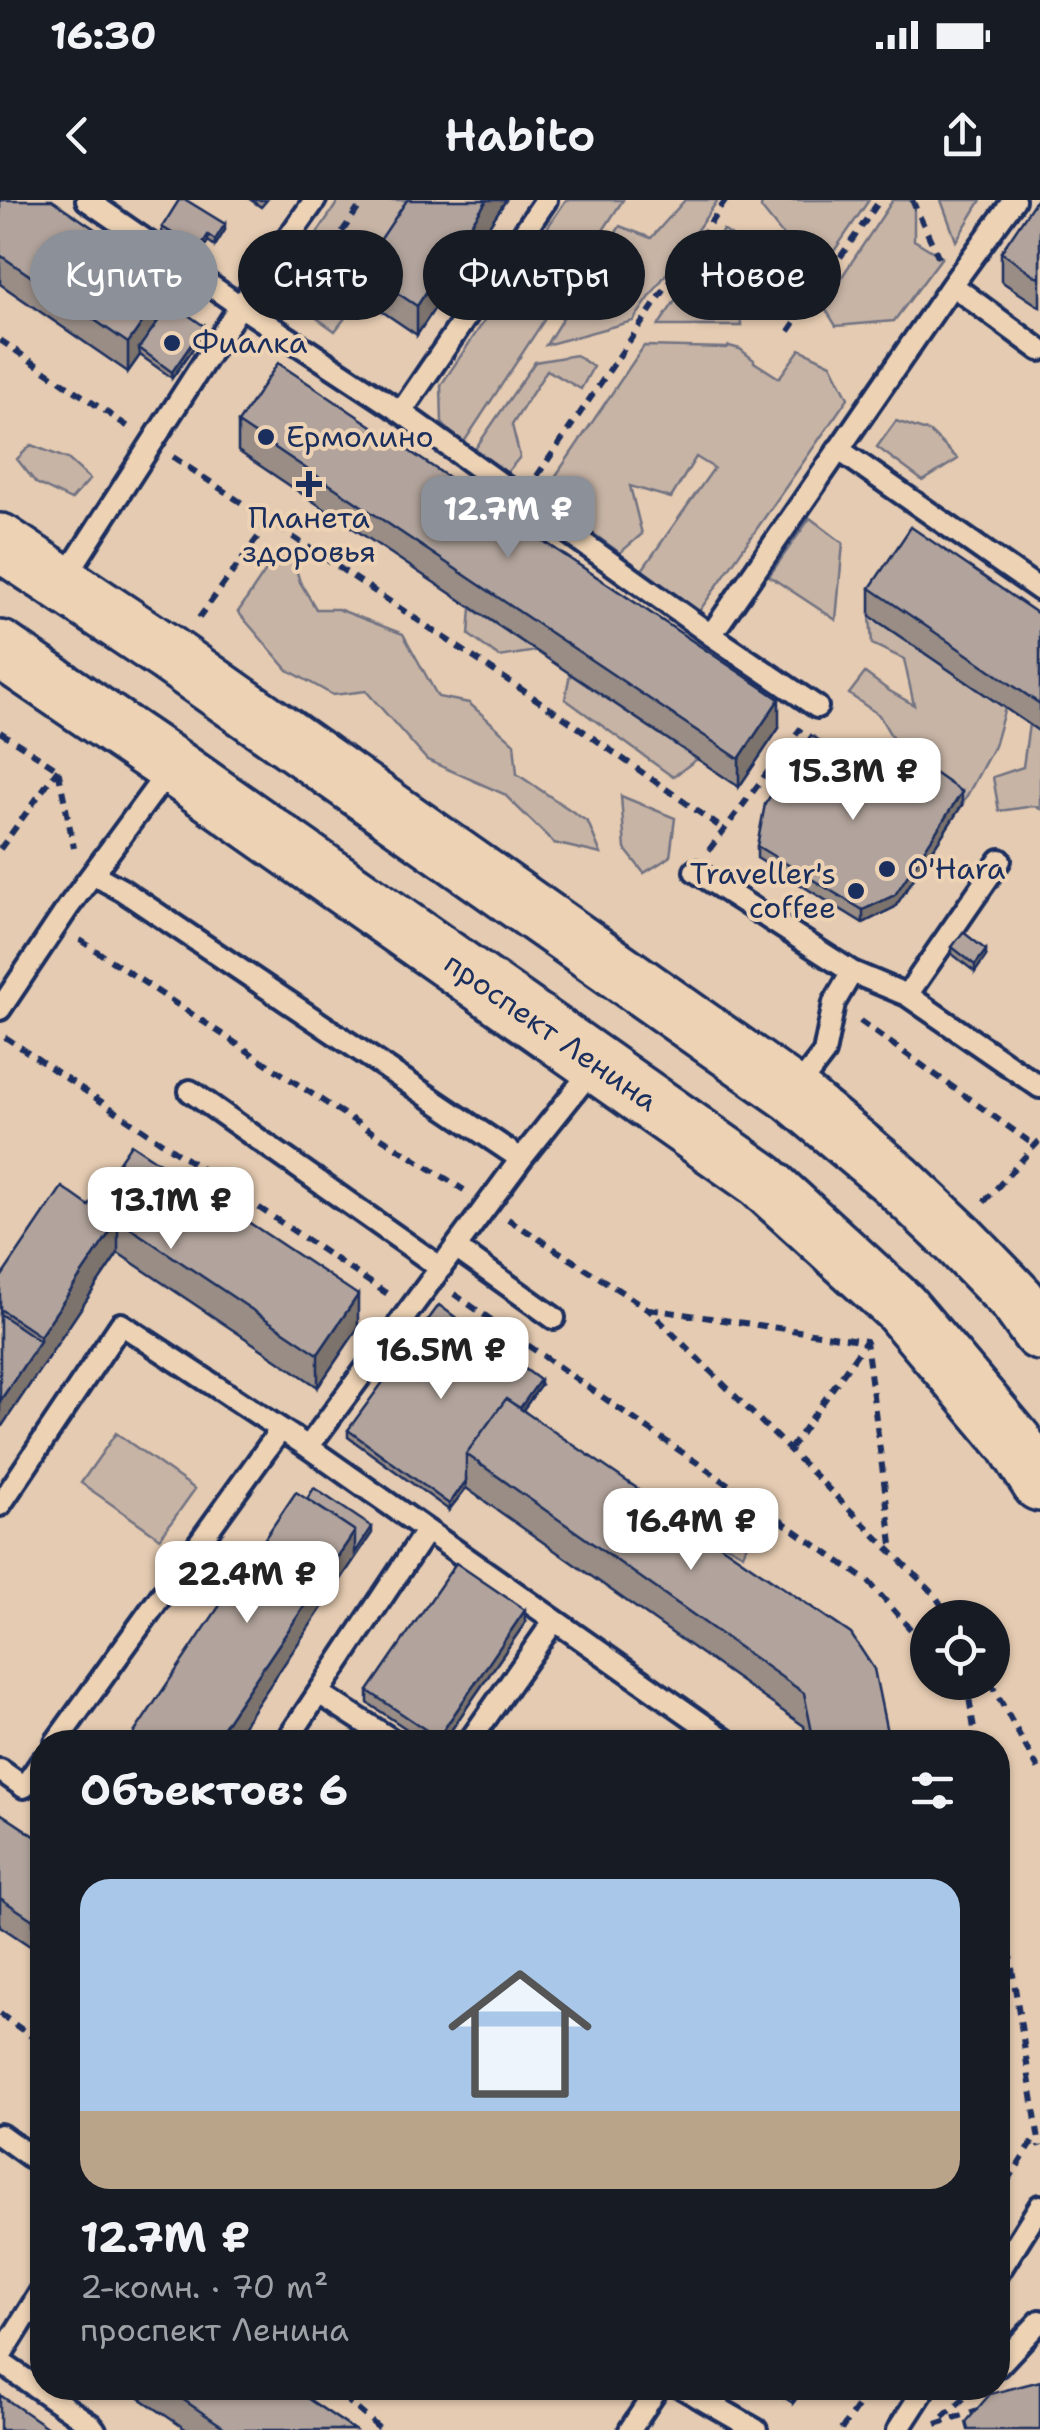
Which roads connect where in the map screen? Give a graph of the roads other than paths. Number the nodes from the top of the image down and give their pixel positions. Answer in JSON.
{"nodes":[{"id":1,"x":87,"y":200,"type":"edge"},
{"id":2,"x":315,"y":200,"type":"edge"},
{"id":3,"x":546,"y":200,"type":"edge"},
{"id":4,"x":1014,"y":200,"type":"edge"},
{"id":5,"x":294,"y":230,"type":"edge"},
{"id":6,"x":952,"y":285,"type":"junction"},
{"id":7,"x":238,"y":305,"type":"edge"},
{"id":8,"x":238,"y":309,"type":"edge"},
{"id":9,"x":260,"y":320,"type":"edge"},
{"id":10,"x":1040,"y":350,"type":"edge"},
{"id":11,"x":401,"y":412,"type":"junction"},
{"id":12,"x":838,"y":449,"type":"junction"},
{"id":13,"x":0,"y":542,"type":"edge"},
{"id":14,"x":62,"y":583,"type":"junction"},
{"id":15,"x":1040,"y":590,"type":"edge"},
{"id":16,"x":711,"y":635,"type":"junction"},
{"id":17,"x":0,"y":649,"type":"edge"},
{"id":18,"x":817,"y":707,"type":"road end"},
{"id":19,"x":172,"y":766,"type":"junction"},
{"id":20,"x":1000,"y":860,"type":"dead end"},
{"id":21,"x":695,"y":871,"type":"dead end"},
{"id":22,"x":88,"y":881,"type":"junction"},
{"id":23,"x":852,"y":972,"type":"junction"},
{"id":24,"x":907,"y":995,"type":"junction"},
{"id":25,"x":0,"y":1009,"type":"edge"},
{"id":26,"x":597,"y":1064,"type":"junction"},
{"id":27,"x":1040,"y":1087,"type":"edge"},
{"id":28,"x":190,"y":1091,"type":"dead end"},
{"id":29,"x":793,"y":1094,"type":"junction"},
{"id":30,"x":521,"y":1159,"type":"junction"},
{"id":31,"x":456,"y":1248,"type":"junction"},
{"id":32,"x":437,"y":1274,"type":"junction"},
{"id":33,"x":554,"y":1318,"type":"dead end"},
{"id":34,"x":1040,"y":1332,"type":"edge"},
{"id":35,"x":281,"y":1430,"type":"junction"},
{"id":36,"x":308,"y":1447,"type":"junction"},
{"id":37,"x":1040,"y":1484,"type":"edge"},
{"id":38,"x":0,"y":1505,"type":"edge"},
{"id":39,"x":426,"y":1531,"type":"junction"},
{"id":40,"x":554,"y":1621,"type":"junction"},
{"id":41,"x":319,"y":1693,"type":"junction"},
{"id":42,"x":65,"y":1730,"type":"edge"},
{"id":43,"x":294,"y":1730,"type":"edge"},
{"id":44,"x":377,"y":1730,"type":"edge"},
{"id":45,"x":477,"y":1730,"type":"edge"},
{"id":46,"x":711,"y":1730,"type":"edge"},
{"id":47,"x":0,"y":1770,"type":"edge"},
{"id":48,"x":30,"y":1779,"type":"edge"},
{"id":49,"x":0,"y":2135,"type":"edge"},
{"id":50,"x":30,"y":2156,"type":"edge"},
{"id":51,"x":1040,"y":2206,"type":"edge"},
{"id":52,"x":1010,"y":2254,"type":"edge"},
{"id":53,"x":30,"y":2310,"type":"edge"},
{"id":54,"x":1040,"y":2322,"type":"edge"},
{"id":55,"x":1010,"y":2353,"type":"edge"},
{"id":56,"x":0,"y":2360,"type":"edge"},
{"id":57,"x":30,"y":2381,"type":"edge"},
{"id":58,"x":56,"y":2400,"type":"edge"},
{"id":59,"x":650,"y":2400,"type":"edge"},
{"id":60,"x":704,"y":2400,"type":"edge"},
{"id":61,"x":917,"y":2400,"type":"edge"},
{"id":62,"x":95,"y":2430,"type":"edge"},
{"id":63,"x":630,"y":2430,"type":"edge"},
{"id":64,"x":756,"y":2430,"type":"edge"},
{"id":65,"x":898,"y":2430,"type":"edge"}],
"edges":[{"from":1,"to":7,"type":"lane"},
{"from":2,"to":5,"type":"lane"},
{"from":3,"to":11,"type":"lane"},
{"from":4,"to":6,"type":"lane"},
{"from":6,"to":10,"type":"lane"},
{"from":6,"to":12,"type":"lane"},
{"from":8,"to":14,"type":"lane"},
{"from":9,"to":11,"type":"lane"},
{"from":11,"to":16,"type":"lane"},
{"from":12,"to":15,"type":"lane"},
{"from":12,"to":16,"type":"lane"},
{"from":13,"to":14,"type":"main road"},
{"from":14,"to":29,"type":"main road"},
{"from":16,"to":18,"type":"lane"},
{"from":17,"to":19,"type":"main road","name":"проспект Ленина"},
{"from":19,"to":22,"type":"lane"},
{"from":19,"to":26,"type":"main road","name":"проспект Ленина"},
{"from":20,"to":24,"type":"lane"},
{"from":21,"to":23,"type":"lane"},
{"from":22,"to":25,"type":"lane"},
{"from":22,"to":30,"type":"lane"},
{"from":23,"to":24,"type":"lane"},
{"from":23,"to":29,"type":"lane"},
{"from":24,"to":27,"type":"lane"},
{"from":26,"to":30,"type":"lane"},
{"from":26,"to":37,"type":"main road","name":"проспект Ленина"},
{"from":28,"to":32,"type":"lane"},
{"from":29,"to":34,"type":"main road"},
{"from":30,"to":31,"type":"lane"},
{"from":31,"to":32,"type":"lane"},
{"from":31,"to":33,"type":"lane"},
{"from":32,"to":36,"type":"lane"},
{"from":35,"to":36,"type":"lane"},
{"from":35,"to":38,"type":"lane"},
{"from":35,"to":42,"type":"lane"},
{"from":36,"to":39,"type":"lane"},
{"from":39,"to":40,"type":"lane"},
{"from":39,"to":41,"type":"lane"},
{"from":40,"to":45,"type":"lane"},
{"from":40,"to":46,"type":"lane"},
{"from":41,"to":43,"type":"lane"},
{"from":41,"to":44,"type":"lane"},
{"from":47,"to":48,"type":"lane"},
{"from":49,"to":50,"type":"lane"},
{"from":51,"to":52,"type":"lane"},
{"from":53,"to":56,"type":"lane"},
{"from":54,"to":55,"type":"lane"},
{"from":56,"to":57,"type":"lane"},
{"from":58,"to":62,"type":"lane"},
{"from":59,"to":63,"type":"lane"},
{"from":60,"to":64,"type":"lane"},
{"from":61,"to":65,"type":"lane"}]}
